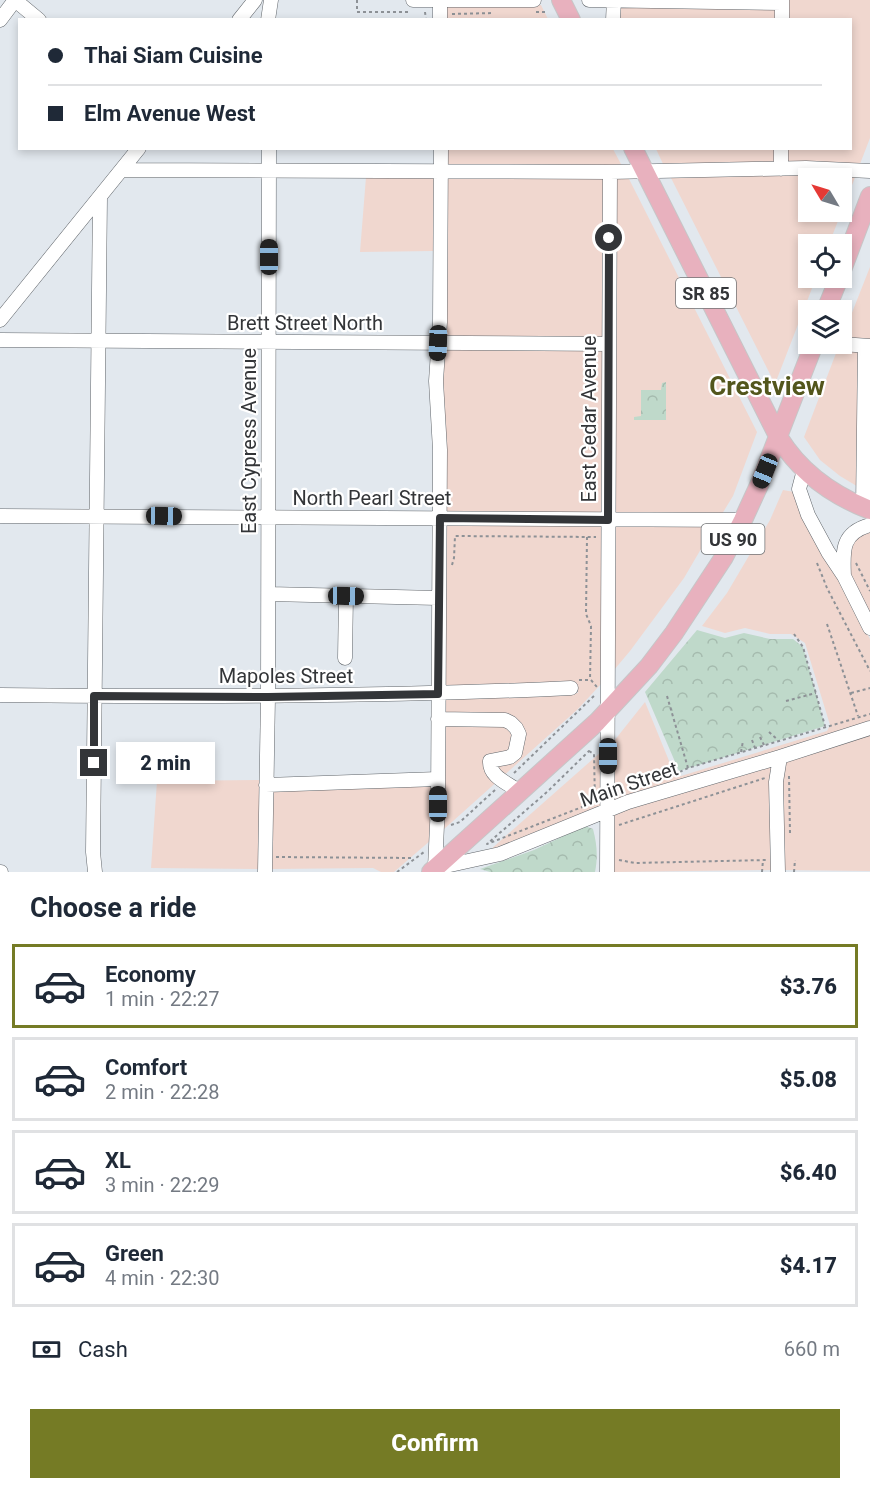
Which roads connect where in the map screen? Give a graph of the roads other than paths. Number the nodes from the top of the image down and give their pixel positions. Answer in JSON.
{"nodes":[{"id":1,"x":15,"y":0,"type":"edge"},
{"id":2,"x":255,"y":0,"type":"edge"},
{"id":3,"x":271,"y":0,"type":"edge"},
{"id":4,"x":413,"y":0,"type":"edge"},
{"id":5,"x":440,"y":0,"type":"edge"},
{"id":6,"x":561,"y":0,"type":"edge"},
{"id":7,"x":589,"y":0,"type":"edge"},
{"id":8,"x":614,"y":0,"type":"edge"},
{"id":9,"x":782,"y":2,"type":"edge"},
{"id":10,"x":534,"y":6,"type":"edge"},
{"id":11,"x":37,"y":18,"type":"edge"},
{"id":12,"x":242,"y":18,"type":"edge"},
{"id":13,"x":268,"y":18,"type":"edge"},
{"id":14,"x":440,"y":18,"type":"edge"},
{"id":15,"x":570,"y":18,"type":"edge"},
{"id":16,"x":613,"y":18,"type":"edge"},
{"id":17,"x":782,"y":18,"type":"edge"},
{"id":18,"x":0,"y":20,"type":"edge"},
{"id":19,"x":137,"y":150,"type":"edge"},
{"id":20,"x":269,"y":150,"type":"edge"},
{"id":21,"x":441,"y":150,"type":"edge"},
{"id":22,"x":634,"y":150,"type":"edge"},
{"id":23,"x":781,"y":150,"type":"edge"},
{"id":24,"x":781,"y":169,"type":"junction"},
{"id":25,"x":122,"y":170,"type":"junction"},
{"id":26,"x":441,"y":171,"type":"junction"},
{"id":27,"x":870,"y":171,"type":"edge"},
{"id":28,"x":269,"y":172,"type":"junction"},
{"id":29,"x":610,"y":172,"type":"junction"},
{"id":30,"x":644,"y":172,"type":"junction"},
{"id":31,"x":870,"y":195,"type":"edge"},
{"id":32,"x":100,"y":196,"type":"junction"},
{"id":33,"x":852,"y":243,"type":"edge"},
{"id":34,"x":0,"y":320,"type":"edge"},
{"id":35,"x":0,"y":340,"type":"edge"},
{"id":36,"x":98,"y":341,"type":"junction"},
{"id":37,"x":269,"y":342,"type":"junction"},
{"id":38,"x":438,"y":343,"type":"junction"},
{"id":39,"x":609,"y":344,"type":"junction"},
{"id":40,"x":852,"y":345,"type":"edge"},
{"id":41,"x":868,"y":346,"type":"edge"},
{"id":42,"x":810,"y":354,"type":"edge"},
{"id":43,"x":779,"y":438,"type":"junction"},
{"id":44,"x":804,"y":470,"type":"junction"},
{"id":45,"x":867,"y":508,"type":"edge"},
{"id":46,"x":97,"y":515,"type":"junction"},
{"id":47,"x":0,"y":516,"type":"edge"},
{"id":48,"x":269,"y":517,"type":"junction"},
{"id":49,"x":440,"y":518,"type":"junction"},
{"id":50,"x":608,"y":520,"type":"junction"},
{"id":51,"x":743,"y":520,"type":"junction"},
{"id":52,"x":870,"y":525,"type":"edge"},
{"id":53,"x":844,"y":576,"type":"junction"},
{"id":54,"x":269,"y":594,"type":"junction"},
{"id":55,"x":346,"y":596,"type":"junction"},
{"id":56,"x":438,"y":598,"type":"junction"},
{"id":57,"x":865,"y":609,"type":"edge"},
{"id":58,"x":870,"y":628,"type":"edge"},
{"id":59,"x":345,"y":658,"type":"dead end"},
{"id":60,"x":575,"y":684,"type":"road end"},
{"id":61,"x":438,"y":694,"type":"junction"},
{"id":62,"x":0,"y":695,"type":"edge"},
{"id":63,"x":94,"y":696,"type":"junction"},
{"id":64,"x":268,"y":697,"type":"junction"},
{"id":65,"x":608,"y":709,"type":"junction"},
{"id":66,"x":438,"y":719,"type":"junction"},
{"id":67,"x":870,"y":728,"type":"edge"},
{"id":68,"x":780,"y":757,"type":"junction"},
{"id":69,"x":438,"y":778,"type":"junction"},
{"id":70,"x":266,"y":785,"type":"junction"},
{"id":71,"x":520,"y":792,"type":"junction"},
{"id":72,"x":608,"y":810,"type":"junction"},
{"id":73,"x":777,"y":866,"type":"edge"},
{"id":74,"x":433,"y":870,"type":"edge"},
{"id":75,"x":95,"y":872,"type":"edge"},
{"id":76,"x":265,"y":872,"type":"edge"},
{"id":77,"x":461,"y":872,"type":"edge"},
{"id":78,"x":607,"y":872,"type":"edge"}],
"edges":[{"from":1,"to":11,"type":"street"},
{"from":1,"to":18,"type":"street"},
{"from":2,"to":12,"type":"street"},
{"from":3,"to":13,"type":"street"},
{"from":4,"to":5,"type":"street"},
{"from":5,"to":10,"type":"street"},
{"from":5,"to":14,"type":"street"},
{"from":6,"to":15,"type":"main road"},
{"from":7,"to":8,"type":"street"},
{"from":8,"to":9,"type":"street"},
{"from":8,"to":16,"type":"street"},
{"from":9,"to":17,"type":"street"},
{"from":19,"to":25,"type":"street"},
{"from":20,"to":28,"type":"street","name":"East Cypress Avenue"},
{"from":21,"to":26,"type":"street"},
{"from":22,"to":30,"type":"main road","number":"SR 85"},
{"from":23,"to":24,"type":"street"},
{"from":24,"to":27,"type":"street"},
{"from":24,"to":30,"type":"street"},
{"from":25,"to":28,"type":"street"},
{"from":25,"to":32,"type":"street"},
{"from":26,"to":28,"type":"street"},
{"from":26,"to":29,"type":"street"},
{"from":26,"to":38,"type":"street"},
{"from":28,"to":37,"type":"street","name":"East Cypress Avenue"},
{"from":29,"to":30,"type":"street"},
{"from":29,"to":39,"type":"street","name":"East Cedar Avenue"},
{"from":30,"to":43,"type":"main road","number":"SR 85"},
{"from":31,"to":33,"type":"main road"},
{"from":32,"to":34,"type":"street"},
{"from":32,"to":36,"type":"street"},
{"from":35,"to":36,"type":"street","name":"Brett Street North"},
{"from":36,"to":37,"type":"street","name":"Brett Street North"},
{"from":36,"to":46,"type":"street"},
{"from":37,"to":38,"type":"street","name":"Brett Street North"},
{"from":37,"to":48,"type":"street","name":"East Cypress Avenue"},
{"from":38,"to":39,"type":"street","name":"Brett Street North"},
{"from":38,"to":49,"type":"street"},
{"from":39,"to":50,"type":"street","name":"East Cedar Avenue"},
{"from":40,"to":41,"type":"street"},
{"from":41,"to":45,"type":"street"},
{"from":42,"to":43,"type":"main road","number":"US 90"},
{"from":43,"to":44,"type":"main road","number":"SR 85"},
{"from":43,"to":51,"type":"main road","number":"US 90"},
{"from":44,"to":45,"type":"main road","number":"SR 85"},
{"from":44,"to":53,"type":"street"},
{"from":46,"to":47,"type":"street","name":"North Pearl Street"},
{"from":46,"to":48,"type":"street","name":"North Pearl Street"},
{"from":46,"to":63,"type":"street"},
{"from":48,"to":49,"type":"street","name":"North Pearl Street"},
{"from":48,"to":54,"type":"street","name":"East Cypress Avenue"},
{"from":49,"to":50,"type":"street","name":"North Pearl Street"},
{"from":49,"to":56,"type":"street"},
{"from":50,"to":51,"type":"street","name":"North Pearl Street"},
{"from":50,"to":65,"type":"street","name":"East Cedar Avenue"},
{"from":51,"to":65,"type":"main road","number":"US 90"},
{"from":52,"to":53,"type":"street"},
{"from":53,"to":57,"type":"street"},
{"from":54,"to":55,"type":"street"},
{"from":54,"to":64,"type":"street","name":"East Cypress Avenue"},
{"from":55,"to":56,"type":"street"},
{"from":55,"to":59,"type":"street"},
{"from":56,"to":61,"type":"street"},
{"from":57,"to":58,"type":"street"},
{"from":60,"to":61,"type":"street","name":"Mapoles Street"},
{"from":61,"to":64,"type":"street","name":"Mapoles Street"},
{"from":61,"to":66,"type":"street"},
{"from":62,"to":63,"type":"street","name":"Mapoles Street"},
{"from":63,"to":64,"type":"street","name":"Mapoles Street"},
{"from":63,"to":75,"type":"street"},
{"from":64,"to":70,"type":"street","name":"East Cypress Avenue"},
{"from":65,"to":71,"type":"main road","number":"US 90"},
{"from":65,"to":72,"type":"street","name":"East Cedar Avenue"},
{"from":66,"to":69,"type":"street"},
{"from":66,"to":71,"type":"street"},
{"from":67,"to":68,"type":"street","name":"Main Street"},
{"from":68,"to":72,"type":"street","name":"Main Street"},
{"from":68,"to":73,"type":"street"},
{"from":69,"to":70,"type":"street"},
{"from":69,"to":74,"type":"street"},
{"from":70,"to":76,"type":"street","name":"East Cypress Avenue"},
{"from":71,"to":74,"type":"main road","number":"US 90"},
{"from":72,"to":74,"type":"street","name":"Main Street"},
{"from":72,"to":78,"type":"street","name":"East Cedar Avenue"},
{"from":74,"to":77,"type":"street"}]}
